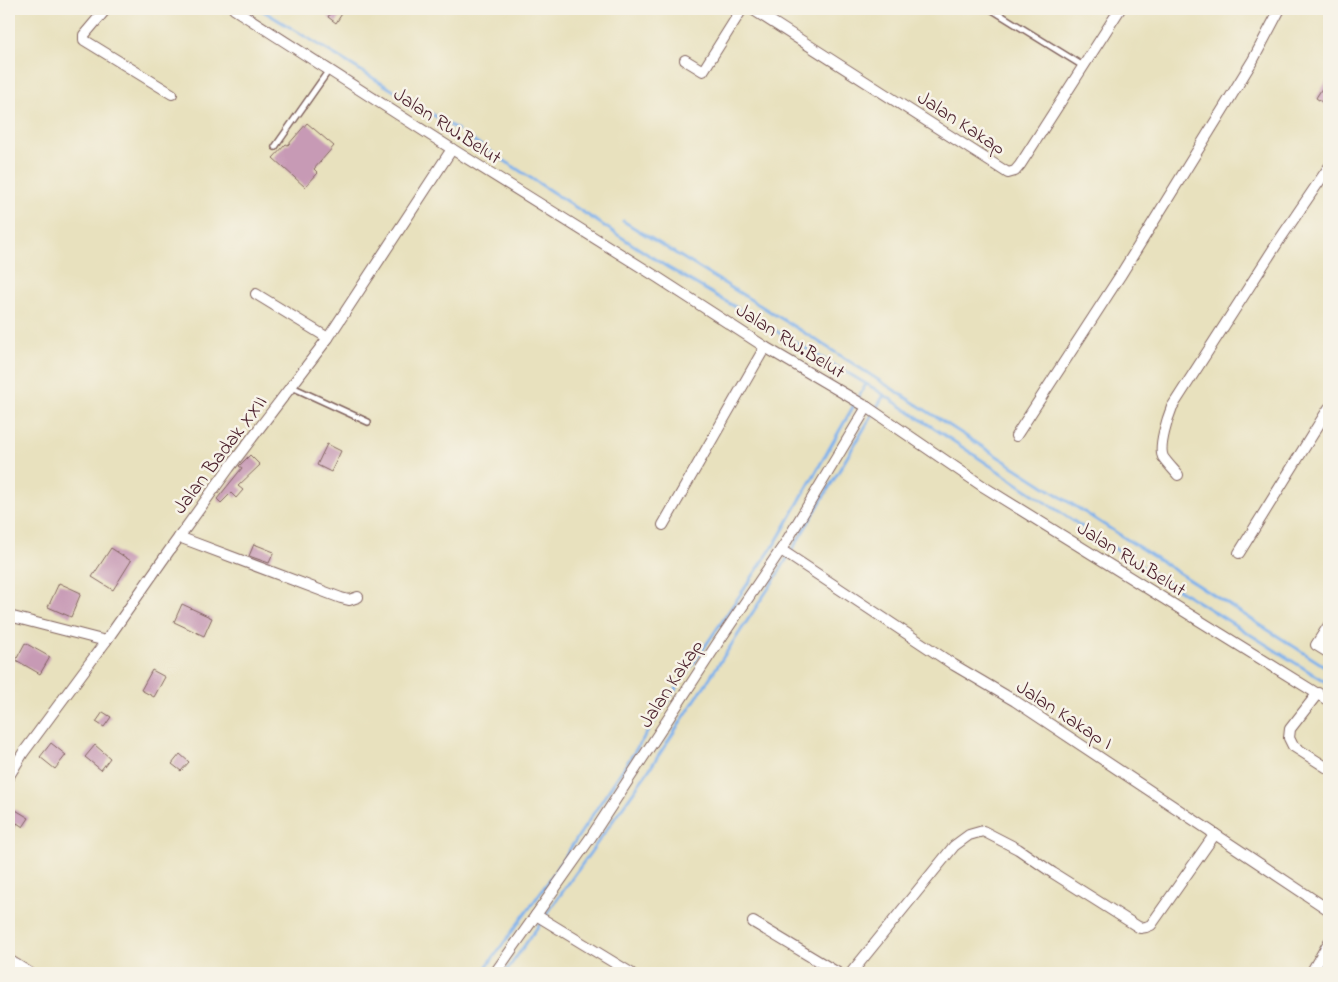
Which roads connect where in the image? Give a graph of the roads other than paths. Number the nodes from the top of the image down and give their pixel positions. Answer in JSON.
{"nodes":[{"id":1,"x":106,"y":9,"type":"edge"},
{"id":2,"x":234,"y":9,"type":"edge"},
{"id":3,"x":742,"y":9,"type":"edge"},
{"id":4,"x":752,"y":9,"type":"edge"},
{"id":5,"x":991,"y":9,"type":"edge"},
{"id":6,"x":1120,"y":9,"type":"edge"},
{"id":7,"x":1280,"y":9,"type":"edge"},
{"id":8,"x":685,"y":60,"type":"dead end"},
{"id":9,"x":1084,"y":67,"type":"junction"},
{"id":10,"x":329,"y":69,"type":"junction"},
{"id":11,"x":172,"y":94,"type":"dead end"},
{"id":12,"x":275,"y":147,"type":"dead end"},
{"id":13,"x":452,"y":149,"type":"junction"},
{"id":14,"x":1329,"y":167,"type":"edge"},
{"id":15,"x":256,"y":294,"type":"dead end"},
{"id":16,"x":328,"y":338,"type":"junction"},
{"id":17,"x":765,"y":346,"type":"junction"},
{"id":18,"x":292,"y":387,"type":"junction"},
{"id":19,"x":867,"y":407,"type":"junction"},
{"id":20,"x":1329,"y":408,"type":"edge"},
{"id":21,"x":368,"y":422,"type":"dead end"},
{"id":22,"x":1016,"y":436,"type":"dead end"},
{"id":23,"x":1178,"y":475,"type":"dead end"},
{"id":24,"x":663,"y":525,"type":"dead end"},
{"id":25,"x":179,"y":537,"type":"junction"},
{"id":26,"x":781,"y":550,"type":"junction"},
{"id":27,"x":1239,"y":553,"type":"dead end"},
{"id":28,"x":358,"y":597,"type":"dead end"},
{"id":29,"x":9,"y":616,"type":"edge"},
{"id":30,"x":1329,"y":625,"type":"edge"},
{"id":31,"x":106,"y":641,"type":"junction"},
{"id":32,"x":1329,"y":653,"type":"edge"},
{"id":33,"x":1318,"y":693,"type":"junction"},
{"id":34,"x":1329,"y":701,"type":"edge"},
{"id":35,"x":1329,"y":769,"type":"edge"},
{"id":36,"x":9,"y":776,"type":"edge"},
{"id":37,"x":1215,"y":834,"type":"junction"},
{"id":38,"x":1329,"y":910,"type":"edge"},
{"id":39,"x":536,"y":916,"type":"junction"},
{"id":40,"x":753,"y":922,"type":"dead end"},
{"id":41,"x":1329,"y":942,"type":"edge"},
{"id":42,"x":13,"y":966,"type":"edge"},
{"id":43,"x":30,"y":973,"type":"edge"},
{"id":44,"x":495,"y":973,"type":"edge"},
{"id":45,"x":631,"y":973,"type":"edge"},
{"id":46,"x":838,"y":973,"type":"edge"},
{"id":47,"x":851,"y":973,"type":"edge"},
{"id":48,"x":1311,"y":973,"type":"edge"}],
"edges":[{"from":1,"to":11,"type":"street"},
{"from":2,"to":10,"type":"street","name":"Jalan RW.Belut"},
{"from":3,"to":8,"type":"street"},
{"from":4,"to":9,"type":"street","name":"Jalan Kakap"},
{"from":5,"to":9,"type":"lane"},
{"from":6,"to":9,"type":"street","name":"Jalan Kakap"},
{"from":7,"to":22,"type":"street"},
{"from":10,"to":12,"type":"lane"},
{"from":10,"to":13,"type":"street","name":"Jalan RW.Belut"},
{"from":13,"to":16,"type":"street","name":"Jalan Badak XXII"},
{"from":13,"to":17,"type":"street","name":"Jalan RW.Belut"},
{"from":14,"to":23,"type":"street"},
{"from":15,"to":16,"type":"street"},
{"from":16,"to":18,"type":"street","name":"Jalan Badak XXII"},
{"from":17,"to":19,"type":"street","name":"Jalan RW.Belut"},
{"from":17,"to":24,"type":"street"},
{"from":18,"to":21,"type":"lane"},
{"from":18,"to":25,"type":"street","name":"Jalan Badak XXII"},
{"from":19,"to":26,"type":"street","name":"Jalan Kakap"},
{"from":19,"to":33,"type":"street","name":"Jalan RW.Belut"},
{"from":20,"to":27,"type":"street"},
{"from":25,"to":28,"type":"street"},
{"from":25,"to":31,"type":"street","name":"Jalan Badak XXII"},
{"from":26,"to":37,"type":"street","name":"Jalan Kakap I"},
{"from":26,"to":39,"type":"street","name":"Jalan Kakap"},
{"from":29,"to":31,"type":"street"},
{"from":30,"to":32,"type":"street"},
{"from":31,"to":36,"type":"street","name":"Jalan Badak XXII"},
{"from":33,"to":34,"type":"street","name":"Jalan RW.Belut"},
{"from":33,"to":35,"type":"street"},
{"from":37,"to":38,"type":"street","name":"Jalan Kakap I"},
{"from":37,"to":47,"type":"street"},
{"from":39,"to":44,"type":"street","name":"Jalan Kakap"},
{"from":39,"to":45,"type":"street"},
{"from":40,"to":46,"type":"street"},
{"from":41,"to":48,"type":"street"},
{"from":42,"to":43,"type":"street"}]}
